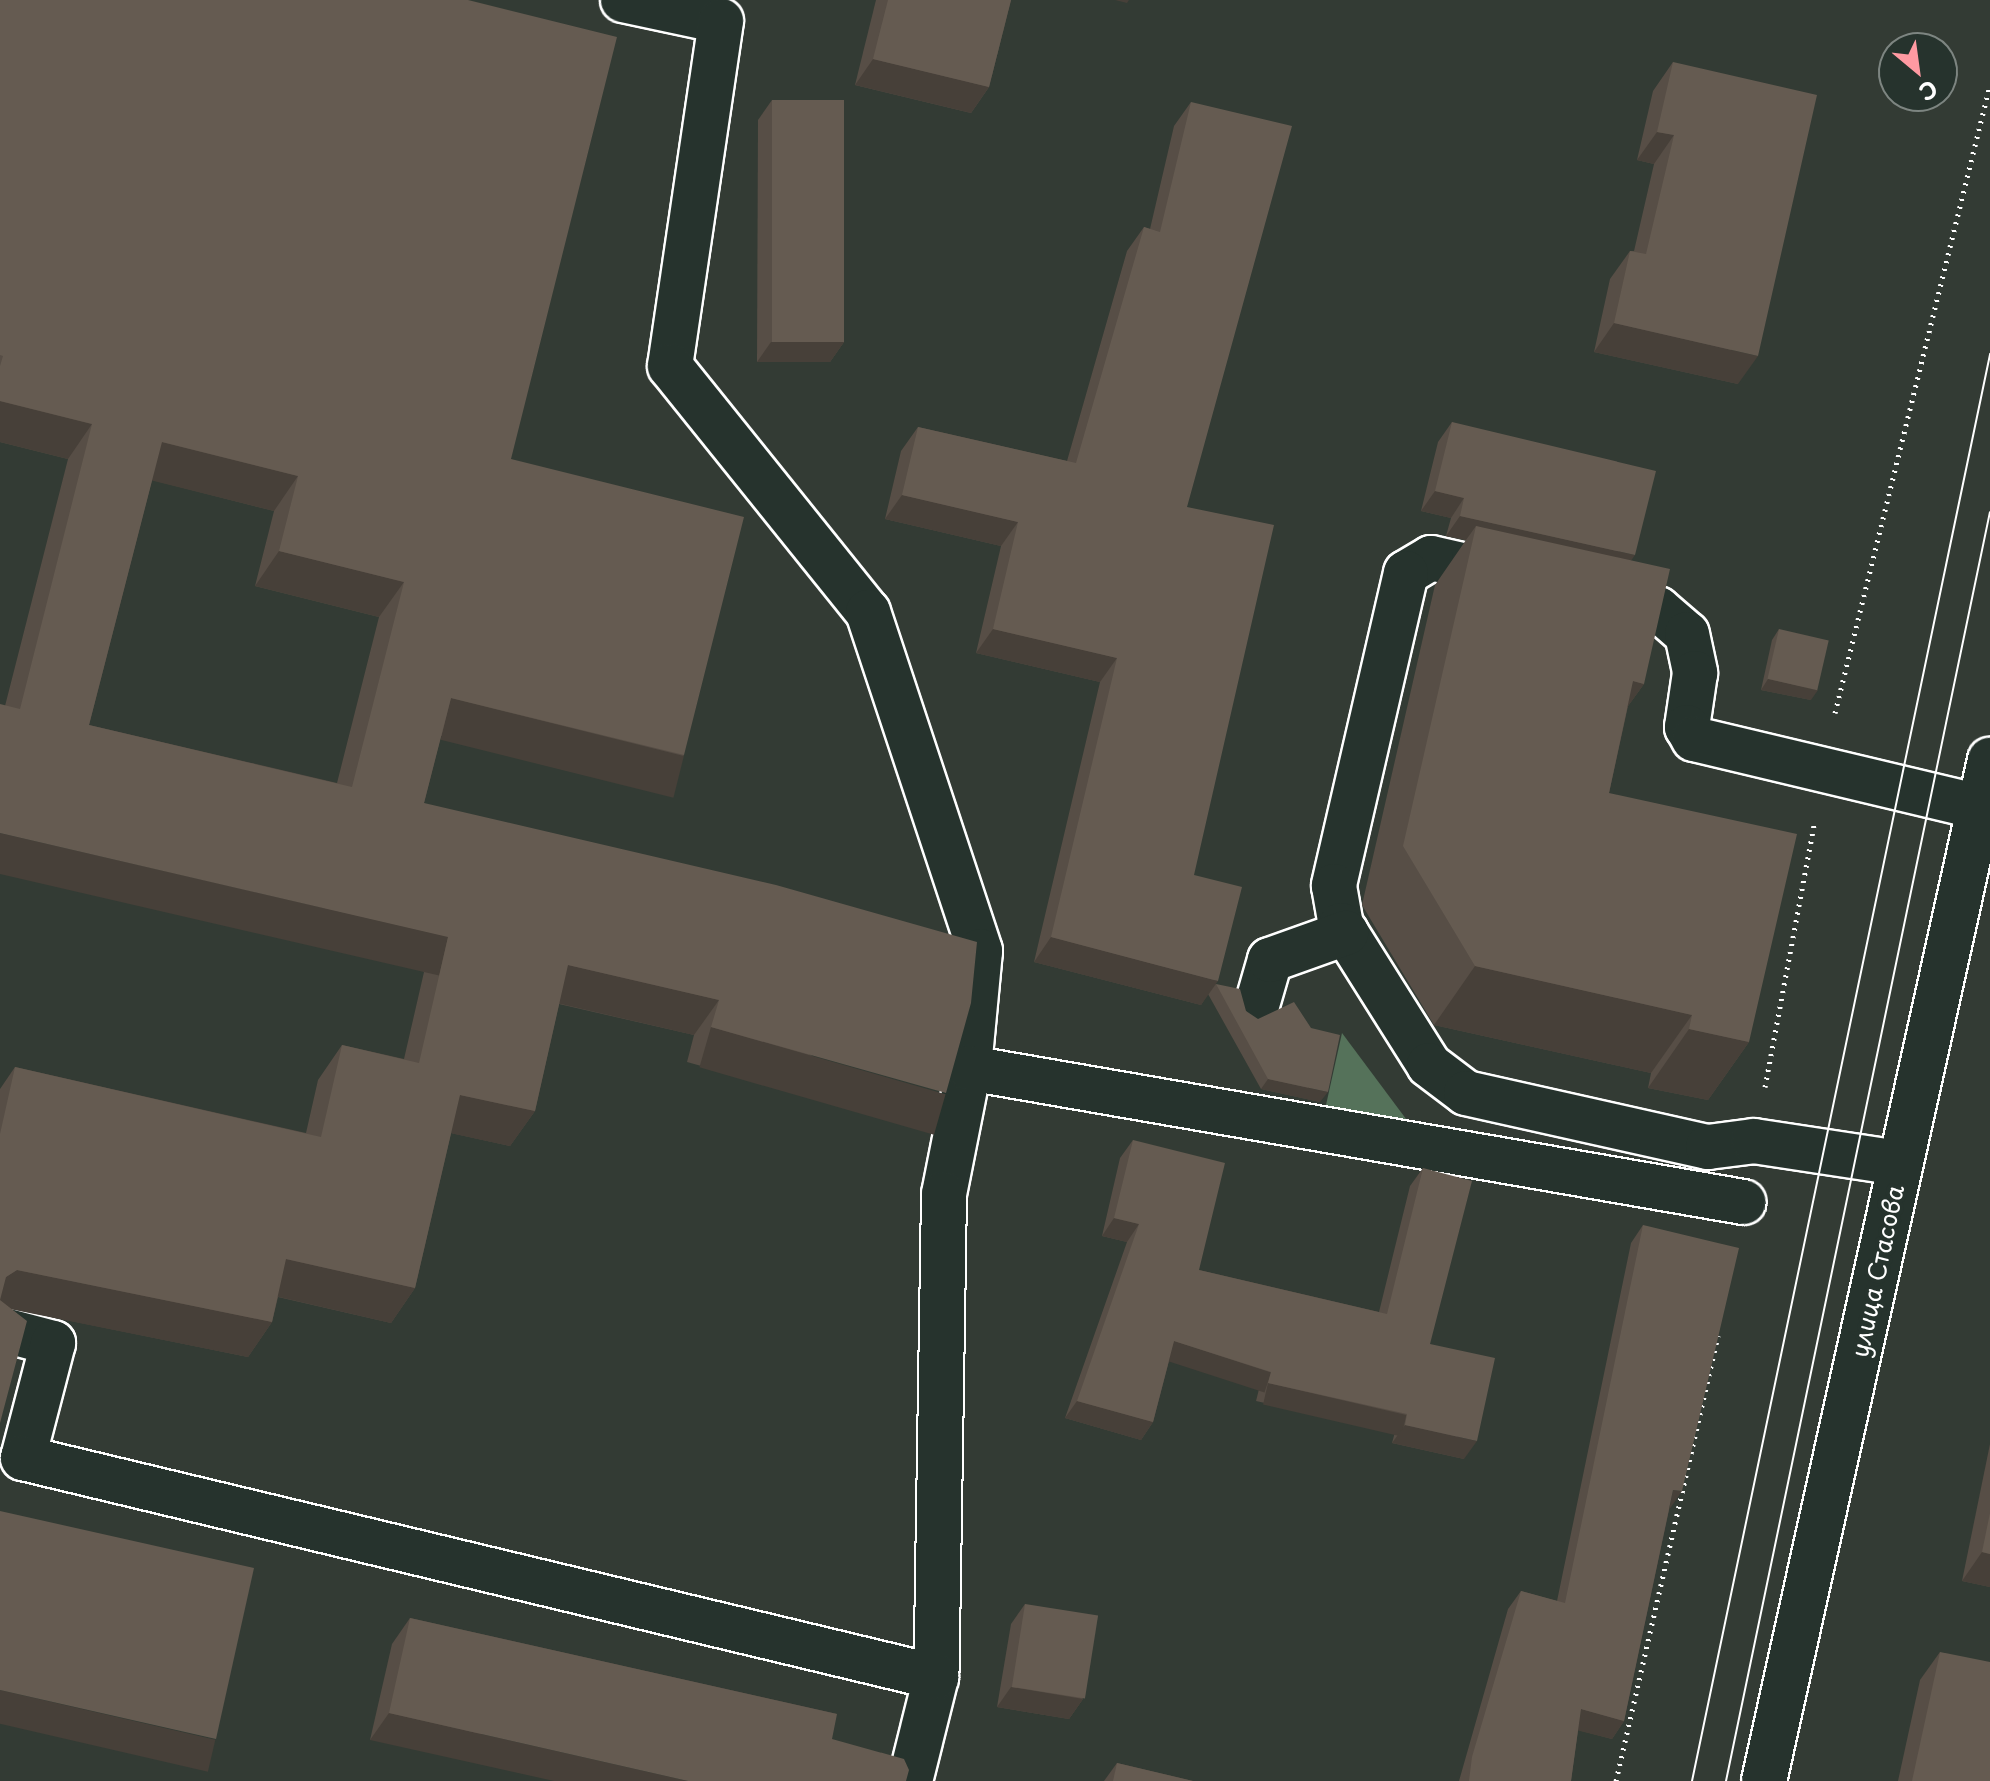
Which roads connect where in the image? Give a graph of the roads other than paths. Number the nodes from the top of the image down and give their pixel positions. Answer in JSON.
{"nodes":[{"id":1,"x":623,"y":0,"type":"edge"},
{"id":2,"x":1986,"y":784,"type":"edge"},
{"id":3,"x":1346,"y":933,"type":"junction"},
{"id":4,"x":1257,"y":1005,"type":"dead end"},
{"id":5,"x":969,"y":1068,"type":"junction"},
{"id":6,"x":1900,"y":1163,"type":"junction"},
{"id":7,"x":1743,"y":1202,"type":"dead end"},
{"id":8,"x":0,"y":1329,"type":"edge"},
{"id":9,"x":936,"y":1677,"type":"junction"},
{"id":10,"x":910,"y":1781,"type":"edge"},
{"id":11,"x":1764,"y":1781,"type":"edge"}],
"edges":[{"from":1,"to":5,"type":"street"},
{"from":2,"to":3,"type":"street"},
{"from":2,"to":6,"type":"street","name":"улица Стасова"},
{"from":3,"to":4,"type":"street"},
{"from":3,"to":6,"type":"street"},
{"from":5,"to":7,"type":"street"},
{"from":5,"to":9,"type":"street"},
{"from":6,"to":11,"type":"street","name":"улица Стасова"},
{"from":8,"to":9,"type":"street"},
{"from":9,"to":10,"type":"street"}]}
